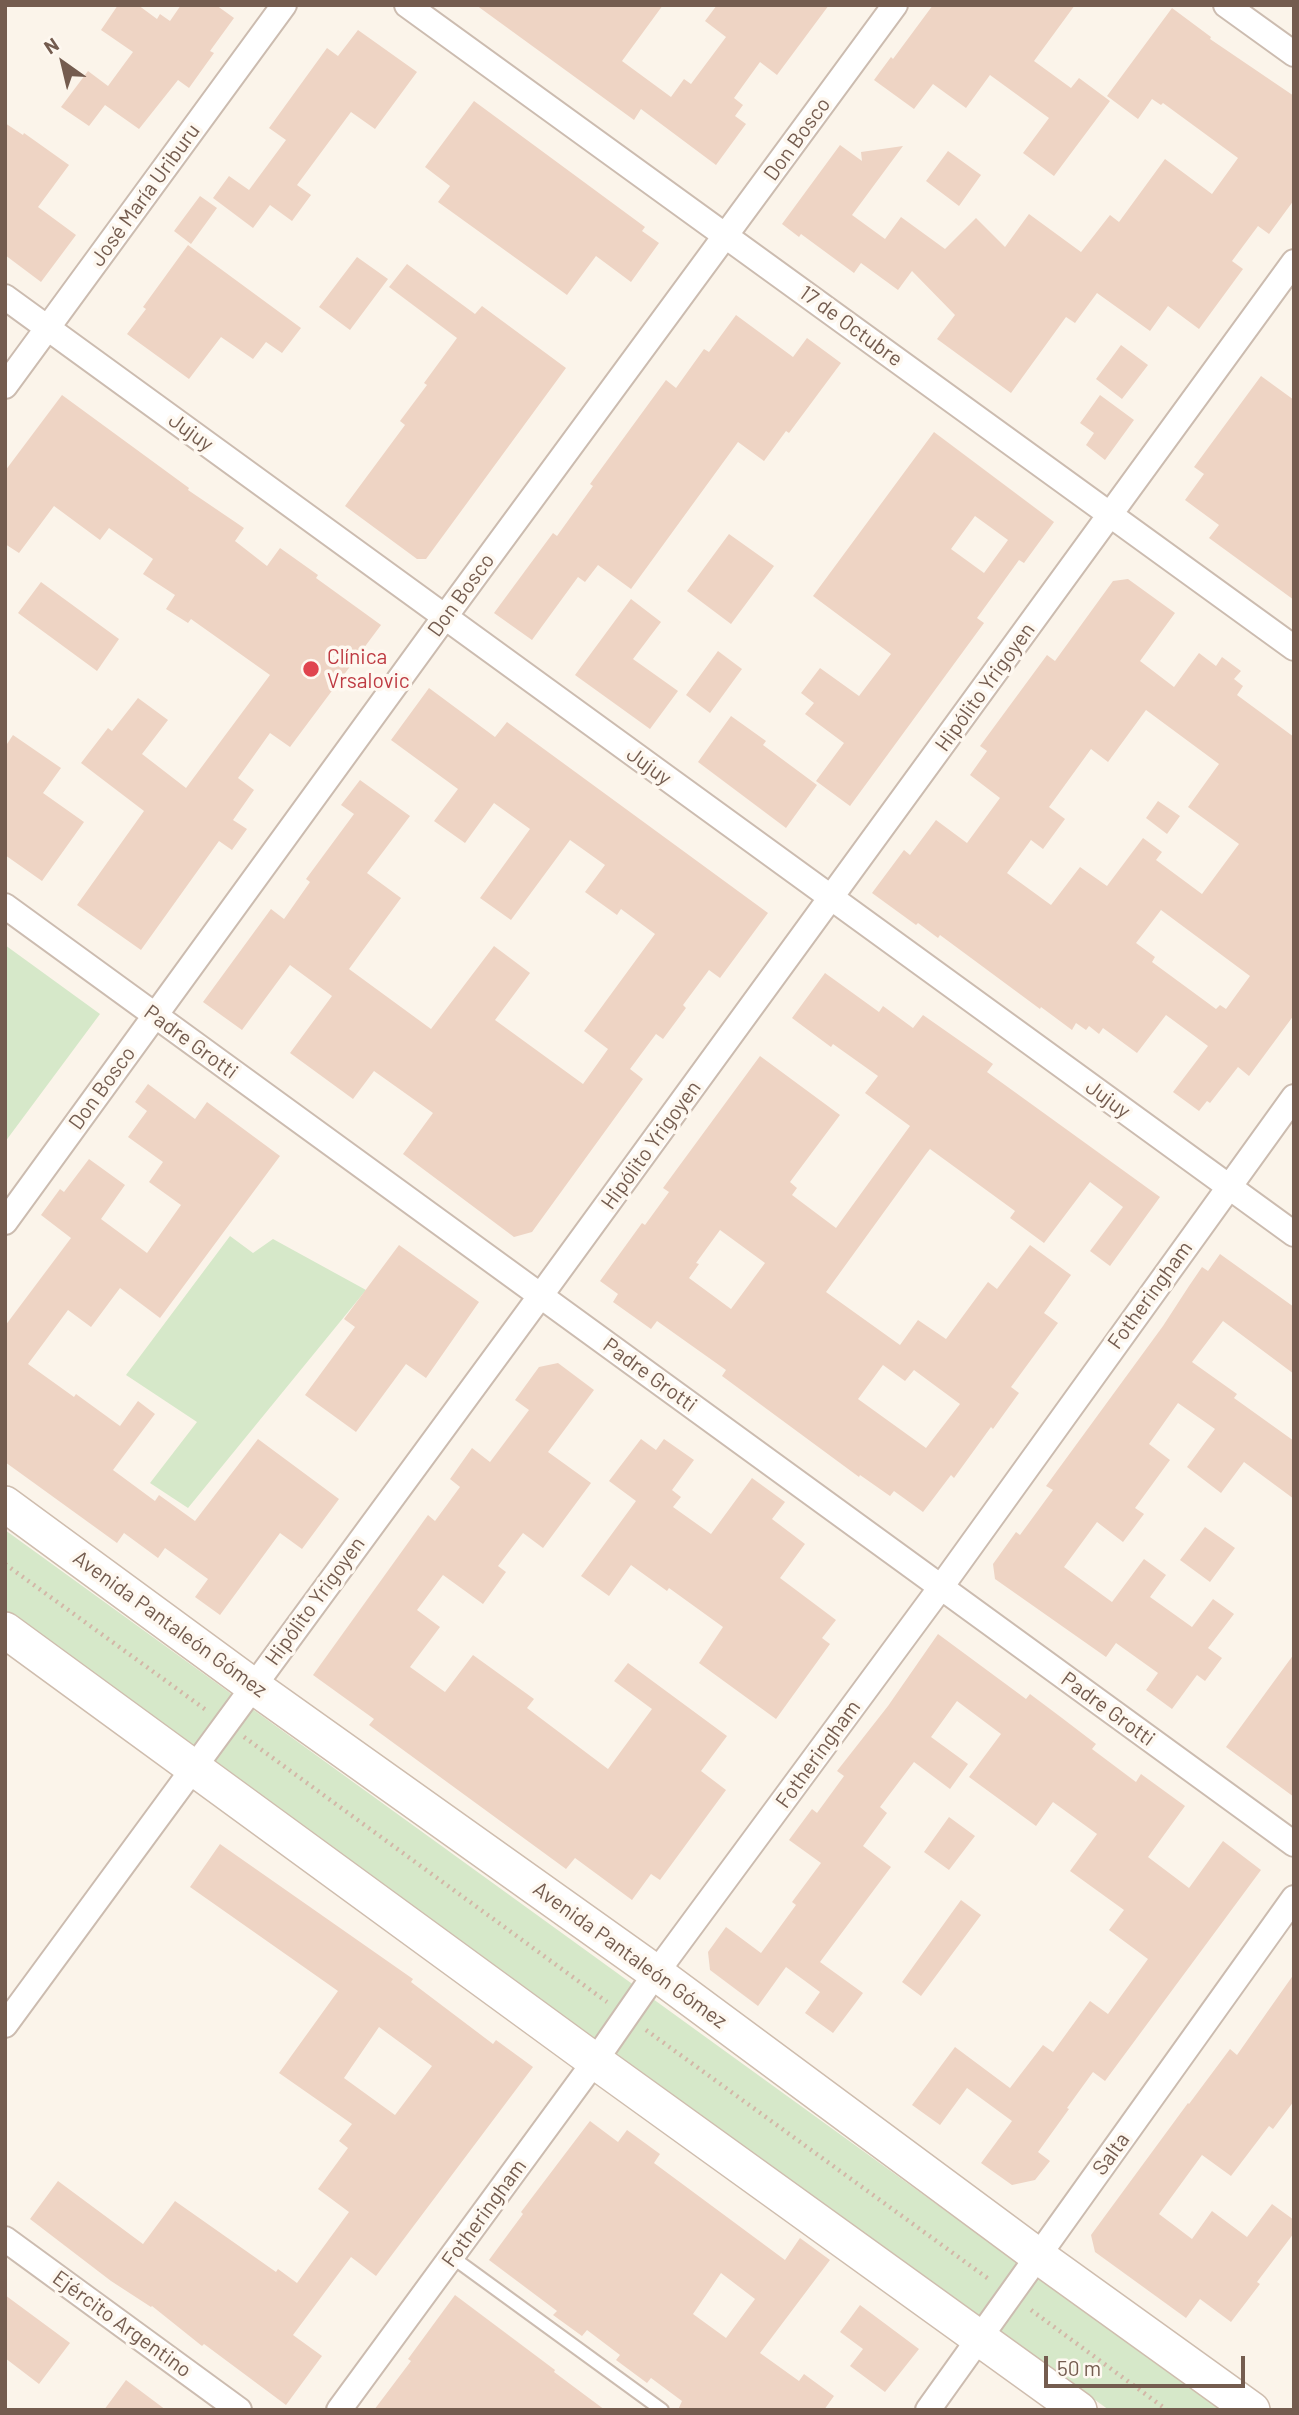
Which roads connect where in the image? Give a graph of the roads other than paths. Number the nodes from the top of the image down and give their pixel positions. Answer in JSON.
{"nodes":[{"id":1,"x":284,"y":5,"type":"edge"},
{"id":2,"x":407,"y":5,"type":"edge"},
{"id":3,"x":895,"y":5,"type":"edge"},
{"id":4,"x":1226,"y":5,"type":"edge"},
{"id":5,"x":1294,"y":54,"type":"edge"},
{"id":6,"x":726,"y":236,"type":"junction"},
{"id":7,"x":1294,"y":262,"type":"edge"},
{"id":8,"x":5,"y":297,"type":"edge"},
{"id":9,"x":47,"y":328,"type":"junction"},
{"id":10,"x":5,"y":386,"type":"edge"},
{"id":11,"x":1110,"y":516,"type":"junction"},
{"id":12,"x":444,"y":618,"type":"junction"},
{"id":13,"x":1294,"y":648,"type":"edge"},
{"id":14,"x":832,"y":898,"type":"junction"},
{"id":15,"x":5,"y":906,"type":"edge"},
{"id":16,"x":155,"y":1015,"type":"junction"},
{"id":17,"x":1294,"y":1097,"type":"edge"},
{"id":18,"x":1228,"y":1186,"type":"junction"},
{"id":19,"x":5,"y":1222,"type":"edge"},
{"id":20,"x":1294,"y":1234,"type":"edge"},
{"id":21,"x":541,"y":1295,"type":"junction"},
{"id":22,"x":5,"y":1504,"type":"edge"},
{"id":23,"x":940,"y":1587,"type":"junction"},
{"id":24,"x":5,"y":1630,"type":"edge"},
{"id":25,"x":253,"y":1686,"type":"junction"},
{"id":26,"x":192,"y":1767,"type":"junction"},
{"id":27,"x":1294,"y":1844,"type":"edge"},
{"id":28,"x":1294,"y":1898,"type":"edge"},
{"id":29,"x":656,"y":1973,"type":"junction"},
{"id":30,"x":5,"y":2025,"type":"edge"},
{"id":31,"x":595,"y":2062,"type":"junction"},
{"id":32,"x":5,"y":2239,"type":"edge"},
{"id":33,"x":1038,"y":2256,"type":"junction"},
{"id":34,"x":452,"y":2257,"type":"junction"},
{"id":35,"x":981,"y":2339,"type":"junction"},
{"id":36,"x":239,"y":2410,"type":"edge"},
{"id":37,"x":340,"y":2410,"type":"edge"},
{"id":38,"x":662,"y":2410,"type":"edge"},
{"id":39,"x":928,"y":2410,"type":"edge"},
{"id":40,"x":1079,"y":2410,"type":"edge"},
{"id":41,"x":1252,"y":2410,"type":"edge"}],
"edges":[{"from":1,"to":9,"type":"street","name":"José María Uriburu"},
{"from":2,"to":6,"type":"street","name":"17 de Octubre"},
{"from":3,"to":6,"type":"street","name":"Don Bosco"},
{"from":4,"to":5,"type":"street"},
{"from":6,"to":11,"type":"street","name":"17 de Octubre"},
{"from":6,"to":12,"type":"street","name":"Don Bosco"},
{"from":7,"to":11,"type":"street","name":"Hipólito Yrigoyen"},
{"from":8,"to":9,"type":"street","name":"Jujuy"},
{"from":9,"to":10,"type":"street","name":"José María Uriburu"},
{"from":9,"to":12,"type":"street","name":"Jujuy"},
{"from":11,"to":13,"type":"street","name":"17 de Octubre"},
{"from":11,"to":14,"type":"street","name":"Hipólito Yrigoyen"},
{"from":12,"to":14,"type":"street","name":"Jujuy"},
{"from":12,"to":16,"type":"street","name":"Don Bosco"},
{"from":14,"to":18,"type":"street","name":"Jujuy"},
{"from":14,"to":21,"type":"street","name":"Hipólito Yrigoyen"},
{"from":15,"to":16,"type":"street","name":"Padre Grotti"},
{"from":16,"to":19,"type":"street","name":"Don Bosco"},
{"from":16,"to":21,"type":"street","name":"Padre Grotti"},
{"from":17,"to":18,"type":"street","name":"Fotheringham"},
{"from":18,"to":20,"type":"street","name":"Jujuy"},
{"from":18,"to":23,"type":"street","name":"Fotheringham"},
{"from":21,"to":23,"type":"street","name":"Padre Grotti"},
{"from":21,"to":25,"type":"street","name":"Hipólito Yrigoyen"},
{"from":22,"to":25,"type":"main road","name":"Avenida Pantaleón Gómez"},
{"from":23,"to":27,"type":"street","name":"Padre Grotti"},
{"from":23,"to":29,"type":"street","name":"Fotheringham"},
{"from":24,"to":26,"type":"main road"},
{"from":25,"to":26,"type":"street","name":"Hipólito Yrigoyen"},
{"from":25,"to":29,"type":"main road","name":"Avenida Pantaleón Gómez"},
{"from":26,"to":30,"type":"street","name":"Hipólito Yrigoyen"},
{"from":26,"to":31,"type":"main road"},
{"from":28,"to":33,"type":"street","name":"Salta"},
{"from":29,"to":31,"type":"street","name":"Fotheringham"},
{"from":29,"to":33,"type":"main road","name":"Avenida Pantaleón Gómez"},
{"from":31,"to":34,"type":"street","name":"Fotheringham"},
{"from":31,"to":35,"type":"main road"},
{"from":32,"to":36,"type":"street","name":"Ejército Argentino"},
{"from":33,"to":35,"type":"street","name":"Salta"},
{"from":33,"to":41,"type":"main road","name":"Avenida Pantaleón Gómez"},
{"from":34,"to":37,"type":"street","name":"Fotheringham"},
{"from":34,"to":38,"type":"lane"},
{"from":35,"to":39,"type":"street","name":"Salta"},
{"from":35,"to":40,"type":"main road"}]}
